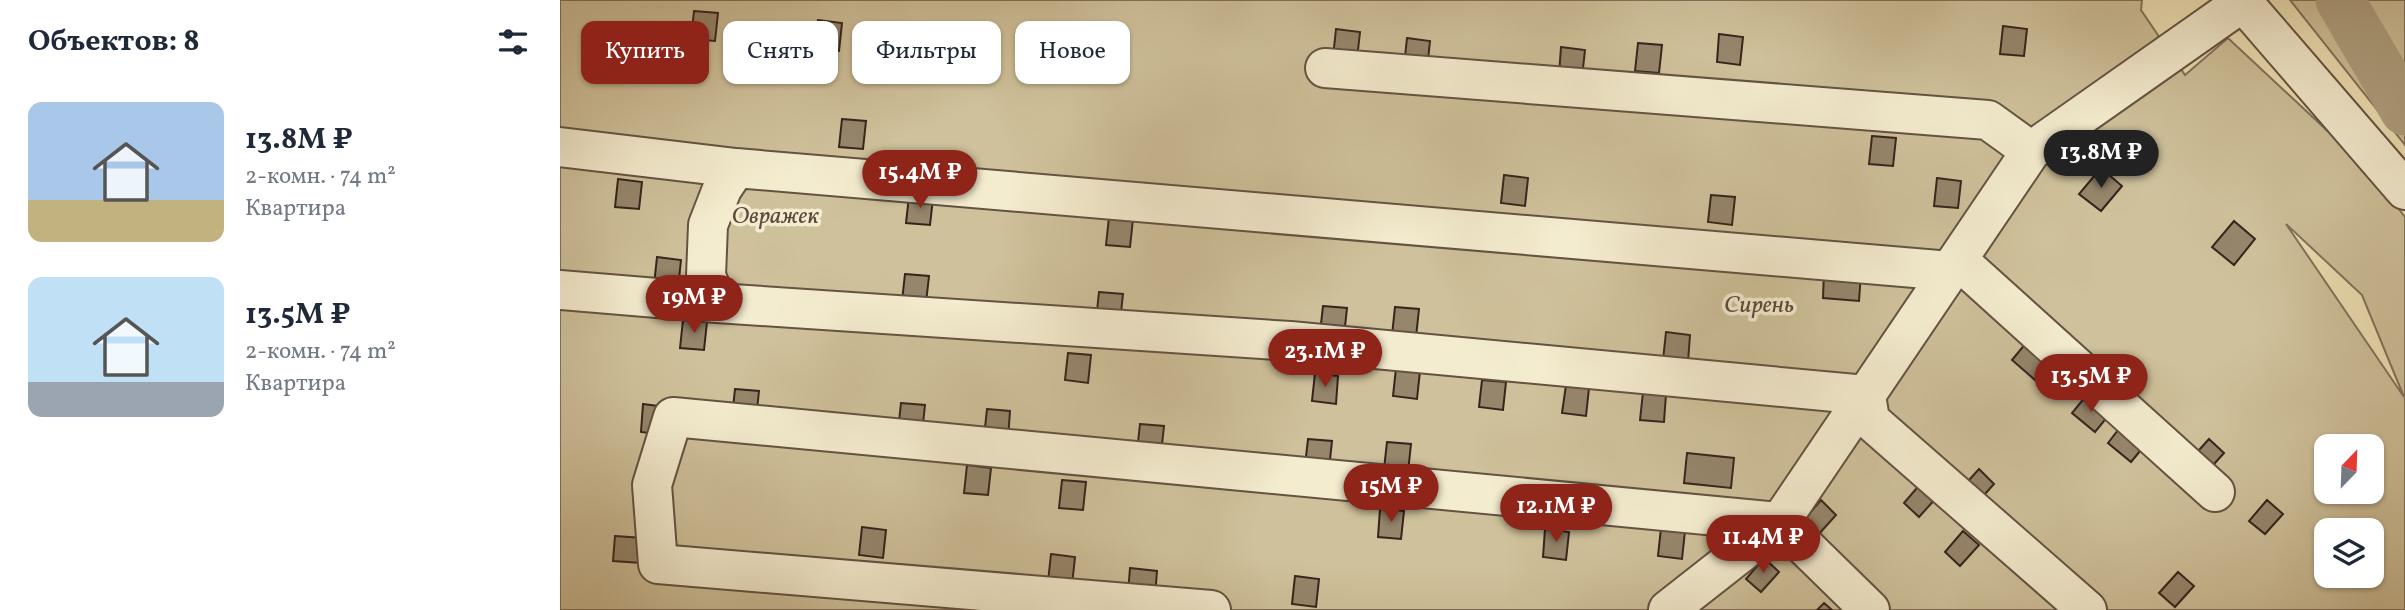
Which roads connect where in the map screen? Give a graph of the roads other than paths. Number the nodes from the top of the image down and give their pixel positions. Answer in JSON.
{"nodes":[{"id":1,"x":2242,"y":1,"type":"edge"},
{"id":2,"x":1325,"y":68,"type":"dead end"},
{"id":3,"x":560,"y":147,"type":"edge"},
{"id":4,"x":2031,"y":151,"type":"junction"},
{"id":5,"x":736,"y":168,"type":"junction"},
{"id":6,"x":2405,"y":190,"type":"edge"},
{"id":7,"x":1954,"y":265,"type":"junction"},
{"id":8,"x":560,"y":290,"type":"edge"},
{"id":9,"x":717,"y":303,"type":"junction"},
{"id":10,"x":1866,"y":395,"type":"junction"},
{"id":11,"x":2215,"y":492,"type":"dead end"},
{"id":12,"x":1780,"y":522,"type":"junction"},
{"id":13,"x":1211,"y":610,"type":"edge"},
{"id":14,"x":1668,"y":610,"type":"edge"},
{"id":15,"x":1870,"y":610,"type":"edge"},
{"id":16,"x":2088,"y":610,"type":"edge"}],
"edges":[{"from":1,"to":4,"type":"street"},
{"from":1,"to":6,"type":"street"},
{"from":2,"to":4,"type":"street"},
{"from":3,"to":5,"type":"street"},
{"from":4,"to":7,"type":"street"},
{"from":5,"to":7,"type":"street"},
{"from":5,"to":9,"type":"street"},
{"from":7,"to":10,"type":"street"},
{"from":7,"to":11,"type":"street"},
{"from":8,"to":9,"type":"street"},
{"from":9,"to":10,"type":"street"},
{"from":10,"to":12,"type":"street"},
{"from":10,"to":16,"type":"street"},
{"from":12,"to":13,"type":"street"},
{"from":12,"to":14,"type":"street"},
{"from":12,"to":15,"type":"street"}]}
